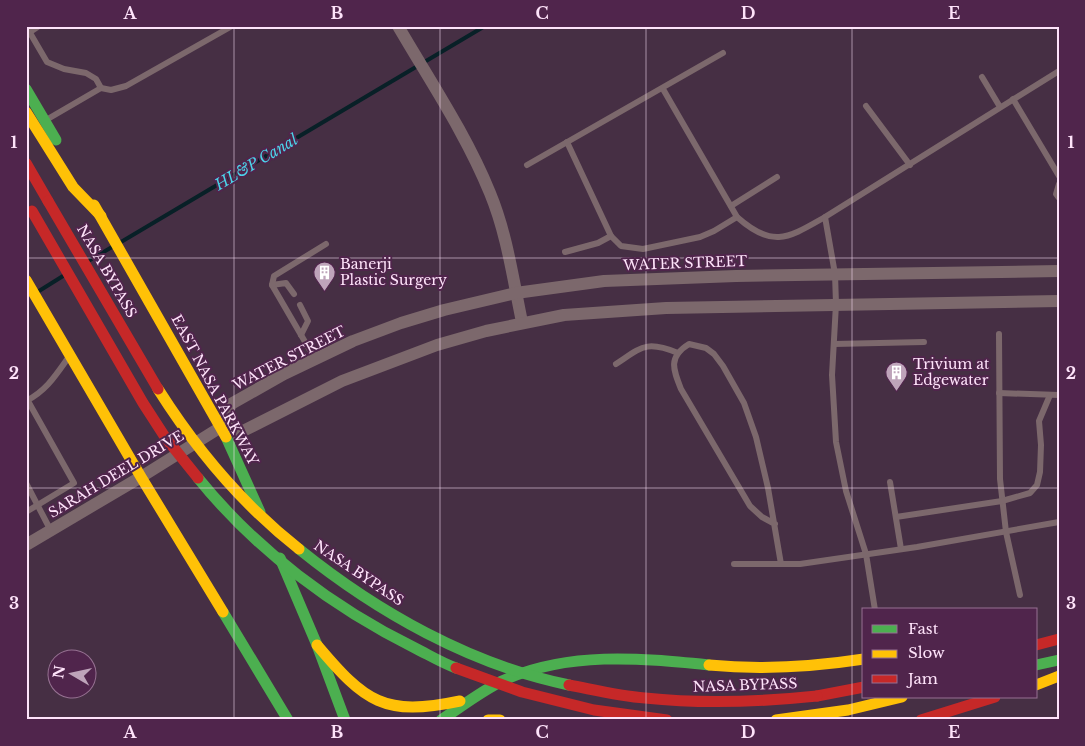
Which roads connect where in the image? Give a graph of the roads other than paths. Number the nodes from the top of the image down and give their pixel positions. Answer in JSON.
{"nodes":[{"id":1,"x":40,"y":26,"type":"edge"},
{"id":2,"x":232,"y":26,"type":"edge"},
{"id":3,"x":398,"y":26,"type":"edge"},
{"id":4,"x":28,"y":29,"type":"edge"},
{"id":5,"x":724,"y":53,"type":"dead end"},
{"id":6,"x":1059,"y":71,"type":"edge"},
{"id":7,"x":982,"y":77,"type":"dead end"},
{"id":8,"x":101,"y":88,"type":"junction"},
{"id":9,"x":26,"y":89,"type":"edge"},
{"id":10,"x":662,"y":89,"type":"junction"},
{"id":11,"x":1012,"y":99,"type":"junction"},
{"id":12,"x":866,"y":106,"type":"dead end"},
{"id":13,"x":1000,"y":108,"type":"junction"},
{"id":14,"x":26,"y":112,"type":"edge"},
{"id":15,"x":45,"y":121,"type":"junction"},
{"id":16,"x":567,"y":142,"type":"junction"},
{"id":17,"x":26,"y":163,"type":"edge"},
{"id":18,"x":526,"y":165,"type":"dead end"},
{"id":19,"x":910,"y":165,"type":"junction"},
{"id":20,"x":777,"y":176,"type":"dead end"},
{"id":21,"x":1059,"y":176,"type":"edge"},
{"id":22,"x":1059,"y":184,"type":"edge"},
{"id":23,"x":1059,"y":198,"type":"edge"},
{"id":24,"x":29,"y":206,"type":"edge"},
{"id":25,"x":730,"y":206,"type":"junction"},
{"id":26,"x":101,"y":216,"type":"junction"},
{"id":27,"x":737,"y":217,"type":"junction"},
{"id":28,"x":825,"y":217,"type":"junction"},
{"id":29,"x":611,"y":236,"type":"junction"},
{"id":30,"x":326,"y":244,"type":"dead end"},
{"id":31,"x":565,"y":252,"type":"dead end"},
{"id":32,"x":1059,"y":271,"type":"edge"},
{"id":33,"x":836,"y":274,"type":"junction"},
{"id":34,"x":26,"y":280,"type":"edge"},
{"id":35,"x":272,"y":285,"type":"junction"},
{"id":36,"x":294,"y":294,"type":"dead end"},
{"id":37,"x":516,"y":294,"type":"junction"},
{"id":38,"x":1059,"y":301,"type":"edge"},
{"id":39,"x":836,"y":304,"type":"junction"},
{"id":40,"x":300,"y":305,"type":"dead end"},
{"id":41,"x":522,"y":322,"type":"junction"},
{"id":42,"x":999,"y":334,"type":"dead end"},
{"id":43,"x":301,"y":335,"type":"junction"},
{"id":44,"x":924,"y":342,"type":"dead end"},
{"id":45,"x":834,"y":344,"type":"junction"},
{"id":46,"x":678,"y":353,"type":"junction"},
{"id":47,"x":70,"y":355,"type":"junction"},
{"id":48,"x":315,"y":359,"type":"junction"},
{"id":49,"x":616,"y":364,"type":"dead end"},
{"id":50,"x":999,"y":393,"type":"junction"},
{"id":51,"x":1050,"y":395,"type":"junction"},
{"id":52,"x":1059,"y":395,"type":"edge"},
{"id":53,"x":27,"y":401,"type":"edge"},
{"id":54,"x":221,"y":427,"type":"junction"},
{"id":55,"x":141,"y":477,"type":"junction"},
{"id":56,"x":890,"y":482,"type":"dead end"},
{"id":57,"x":26,"y":483,"type":"edge"},
{"id":58,"x":1002,"y":501,"type":"junction"},
{"id":59,"x":38,"y":505,"type":"junction"},
{"id":60,"x":26,"y":512,"type":"edge"},
{"id":61,"x":896,"y":517,"type":"junction"},
{"id":62,"x":1059,"y":522,"type":"edge"},
{"id":63,"x":775,"y":524,"type":"junction"},
{"id":64,"x":51,"y":531,"type":"junction"},
{"id":65,"x":1006,"y":532,"type":"junction"},
{"id":66,"x":26,"y":545,"type":"edge"},
{"id":67,"x":901,"y":549,"type":"junction"},
{"id":68,"x":866,"y":554,"type":"junction"},
{"id":69,"x":734,"y":564,"type":"dead end"},
{"id":70,"x":781,"y":564,"type":"junction"},
{"id":71,"x":1020,"y":595,"type":"dead end"},
{"id":72,"x":875,"y":608,"type":"edge"},
{"id":73,"x":1059,"y":639,"type":"edge"},
{"id":74,"x":1038,"y":644,"type":"edge"},
{"id":75,"x":317,"y":645,"type":"junction"},
{"id":76,"x":862,"y":659,"type":"edge"},
{"id":77,"x":1059,"y":660,"type":"edge"},
{"id":78,"x":1038,"y":665,"type":"edge"},
{"id":79,"x":1059,"y":676,"type":"edge"},
{"id":80,"x":1038,"y":684,"type":"edge"},
{"id":81,"x":862,"y":687,"type":"edge"},
{"id":82,"x":473,"y":698,"type":"junction"},
{"id":83,"x":897,"y":698,"type":"edge"},
{"id":84,"x":993,"y":698,"type":"edge"},
{"id":85,"x":288,"y":720,"type":"edge"},
{"id":86,"x":345,"y":720,"type":"edge"},
{"id":87,"x":441,"y":720,"type":"edge"},
{"id":88,"x":488,"y":720,"type":"edge"},
{"id":89,"x":500,"y":720,"type":"edge"},
{"id":90,"x":667,"y":720,"type":"edge"},
{"id":91,"x":776,"y":720,"type":"edge"},
{"id":92,"x":921,"y":720,"type":"edge"}],
"edges":[{"from":1,"to":4,"type":"lane"},
{"from":2,"to":8,"type":"lane"},
{"from":3,"to":37,"type":"street"},
{"from":4,"to":8,"type":"lane"},
{"from":5,"to":10,"type":"lane"},
{"from":6,"to":11,"type":"lane"},
{"from":7,"to":13,"type":"lane"},
{"from":8,"to":15,"type":"lane"},
{"from":9,"to":15,"type":"main road","name":"EAST NASA PARKWAY"},
{"from":10,"to":16,"type":"lane"},
{"from":10,"to":25,"type":"lane"},
{"from":11,"to":13,"type":"lane"},
{"from":11,"to":21,"type":"lane"},
{"from":12,"to":19,"type":"lane"},
{"from":13,"to":19,"type":"lane"},
{"from":14,"to":26,"type":"main road"},
{"from":15,"to":26,"type":"main road","name":"EAST NASA PARKWAY"},
{"from":16,"to":18,"type":"lane"},
{"from":16,"to":29,"type":"lane"},
{"from":17,"to":81,"type":"main road","name":"NASA BYPASS","bridge":true},
{"from":19,"to":28,"type":"lane"},
{"from":20,"to":25,"type":"lane"},
{"from":22,"to":23,"type":"lane"},
{"from":24,"to":90,"type":"main road","bridge":true},
{"from":25,"to":27,"type":"lane"},
{"from":26,"to":54,"type":"main road","name":"EAST NASA PARKWAY"},
{"from":27,"to":28,"type":"lane"},
{"from":27,"to":29,"type":"lane"},
{"from":28,"to":33,"type":"lane"},
{"from":29,"to":31,"type":"lane"},
{"from":30,"to":35,"type":"lane"},
{"from":32,"to":33,"type":"street","name":"WATER STREET"},
{"from":33,"to":37,"type":"street","name":"WATER STREET"},
{"from":33,"to":39,"type":"lane"},
{"from":34,"to":47,"type":"main road"},
{"from":35,"to":36,"type":"lane"},
{"from":35,"to":43,"type":"lane"},
{"from":37,"to":41,"type":"street"},
{"from":37,"to":48,"type":"street","name":"WATER STREET"},
{"from":38,"to":39,"type":"street"},
{"from":39,"to":41,"type":"street"},
{"from":39,"to":45,"type":"lane"},
{"from":40,"to":43,"type":"lane"},
{"from":41,"to":54,"type":"street"},
{"from":42,"to":50,"type":"lane"},
{"from":43,"to":48,"type":"lane"},
{"from":44,"to":45,"type":"lane"},
{"from":45,"to":68,"type":"lane"},
{"from":46,"to":49,"type":"lane"},
{"from":46,"to":63,"type":"lane"},
{"from":46,"to":63,"type":"lane"},
{"from":47,"to":53,"type":"lane"},
{"from":47,"to":55,"type":"main road"},
{"from":48,"to":54,"type":"street","name":"WATER STREET"},
{"from":50,"to":51,"type":"lane"},
{"from":50,"to":58,"type":"lane"},
{"from":51,"to":52,"type":"lane"},
{"from":51,"to":58,"type":"lane"},
{"from":53,"to":59,"type":"lane"},
{"from":54,"to":55,"type":"street","name":"SARAH DEEL DRIVE"},
{"from":54,"to":75,"type":"main road","name":"EAST NASA PARKWAY"},
{"from":55,"to":64,"type":"street","name":"SARAH DEEL DRIVE"},
{"from":55,"to":85,"type":"main road"},
{"from":56,"to":61,"type":"lane"},
{"from":57,"to":59,"type":"lane"},
{"from":58,"to":61,"type":"lane"},
{"from":58,"to":65,"type":"lane"},
{"from":59,"to":60,"type":"lane"},
{"from":59,"to":64,"type":"lane"},
{"from":61,"to":67,"type":"lane"},
{"from":62,"to":65,"type":"lane"},
{"from":63,"to":70,"type":"lane"},
{"from":64,"to":66,"type":"street","name":"SARAH DEEL DRIVE"},
{"from":65,"to":67,"type":"lane"},
{"from":65,"to":71,"type":"lane"},
{"from":67,"to":68,"type":"lane"},
{"from":68,"to":70,"type":"lane"},
{"from":68,"to":72,"type":"lane"},
{"from":69,"to":70,"type":"lane"},
{"from":73,"to":74,"type":"main road"},
{"from":75,"to":82,"type":"main road"},
{"from":75,"to":86,"type":"main road","name":"EAST NASA PARKWAY"},
{"from":76,"to":82,"type":"main road"},
{"from":77,"to":78,"type":"main road"},
{"from":79,"to":80,"type":"main road"},
{"from":82,"to":87,"type":"main road"},
{"from":83,"to":91,"type":"main road"},
{"from":84,"to":92,"type":"main road"},
{"from":88,"to":89,"type":"main road"}]}
